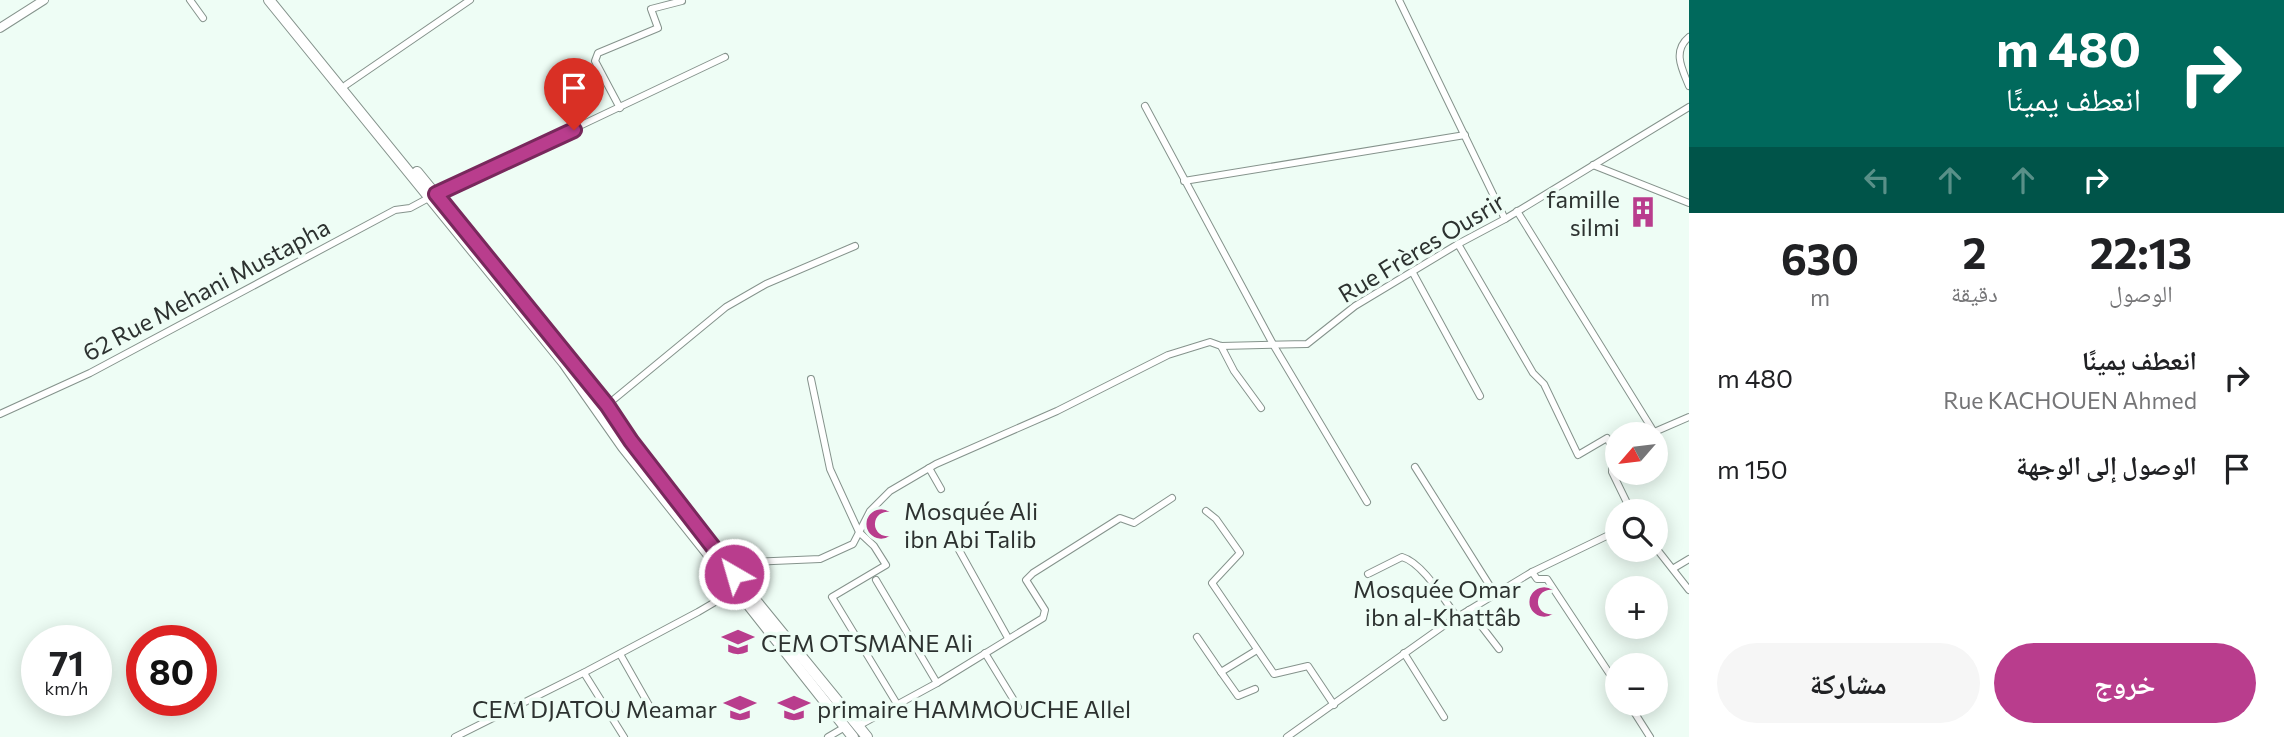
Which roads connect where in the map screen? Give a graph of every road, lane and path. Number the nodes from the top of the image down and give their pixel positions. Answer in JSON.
{"nodes":[{"id":1,"x":44,"y":0,"type":"edge"},
{"id":2,"x":190,"y":0,"type":"edge"},
{"id":3,"x":269,"y":0,"type":"edge"},
{"id":4,"x":277,"y":0,"type":"edge"},
{"id":5,"x":470,"y":0,"type":"edge"},
{"id":6,"x":1399,"y":0,"type":"edge"},
{"id":7,"x":682,"y":1,"type":"edge"},
{"id":8,"x":203,"y":18,"type":"dead end"},
{"id":9,"x":0,"y":28,"type":"edge"},
{"id":10,"x":1689,"y":37,"type":"edge"},
{"id":11,"x":725,"y":57,"type":"dead end"},
{"id":12,"x":346,"y":85,"type":"junction"},
{"id":13,"x":1689,"y":86,"type":"edge"},
{"id":14,"x":1145,"y":106,"type":"dead end"},
{"id":15,"x":1689,"y":107,"type":"edge"},
{"id":16,"x":620,"y":108,"type":"junction"},
{"id":17,"x":1465,"y":135,"type":"junction"},
{"id":18,"x":1592,"y":164,"type":"junction"},
{"id":19,"x":1184,"y":181,"type":"junction"},
{"id":20,"x":432,"y":196,"type":"junction"},
{"id":21,"x":1689,"y":203,"type":"edge"},
{"id":22,"x":1517,"y":211,"type":"junction"},
{"id":23,"x":1505,"y":219,"type":"junction"},
{"id":24,"x":1458,"y":244,"type":"junction"},
{"id":25,"x":855,"y":246,"type":"dead end"},
{"id":26,"x":1413,"y":272,"type":"junction"},
{"id":27,"x":1221,"y":346,"type":"junction"},
{"id":28,"x":1274,"y":346,"type":"junction"},
{"id":29,"x":811,"y":379,"type":"dead end"},
{"id":30,"x":1480,"y":396,"type":"dead end"},
{"id":31,"x":607,"y":405,"type":"junction"},
{"id":32,"x":1261,"y":408,"type":"dead end"},
{"id":33,"x":0,"y":414,"type":"edge"},
{"id":34,"x":1689,"y":417,"type":"edge"},
{"id":35,"x":1646,"y":422,"type":"edge"},
{"id":36,"x":1668,"y":426,"type":"edge"},
{"id":37,"x":1605,"y":439,"type":"edge"},
{"id":38,"x":1415,"y":467,"type":"dead end"},
{"id":39,"x":929,"y":468,"type":"junction"},
{"id":40,"x":941,"y":489,"type":"dead end"},
{"id":41,"x":1172,"y":498,"type":"dead end"},
{"id":42,"x":1367,"y":502,"type":"dead end"},
{"id":43,"x":1206,"y":512,"type":"dead end"},
{"id":44,"x":859,"y":532,"type":"junction"},
{"id":45,"x":1605,"y":535,"type":"edge"},
{"id":46,"x":954,"y":541,"type":"dead end"},
{"id":47,"x":1689,"y":559,"type":"edge"},
{"id":48,"x":1668,"y":561,"type":"edge"},
{"id":49,"x":1674,"y":568,"type":"junction"},
{"id":50,"x":1532,"y":572,"type":"junction"},
{"id":51,"x":1368,"y":573,"type":"dead end"},
{"id":52,"x":730,"y":575,"type":"junction"},
{"id":53,"x":876,"y":580,"type":"dead end"},
{"id":54,"x":1689,"y":590,"type":"edge"},
{"id":55,"x":1495,"y":594,"type":"junction"},
{"id":56,"x":1469,"y":610,"type":"junction"},
{"id":57,"x":1457,"y":617,"type":"junction"},
{"id":58,"x":1197,"y":637,"type":"dead end"},
{"id":59,"x":1009,"y":638,"type":"junction"},
{"id":60,"x":1499,"y":649,"type":"dead end"},
{"id":61,"x":1257,"y":650,"type":"junction"},
{"id":62,"x":620,"y":653,"type":"junction"},
{"id":63,"x":985,"y":653,"type":"junction"},
{"id":64,"x":1404,"y":653,"type":"junction"},
{"id":65,"x":1605,"y":667,"type":"edge"},
{"id":66,"x":1221,"y":672,"type":"junction"},
{"id":67,"x":584,"y":673,"type":"junction"},
{"id":68,"x":937,"y":683,"type":"junction"},
{"id":69,"x":1255,"y":689,"type":"dead end"},
{"id":70,"x":897,"y":704,"type":"junction"},
{"id":71,"x":1334,"y":705,"type":"junction"},
{"id":72,"x":1018,"y":707,"type":"dead end"},
{"id":73,"x":654,"y":714,"type":"dead end"},
{"id":74,"x":1637,"y":716,"type":"edge"},
{"id":75,"x":1444,"y":717,"type":"dead end"},
{"id":76,"x":845,"y":727,"type":"junction"},
{"id":77,"x":856,"y":732,"type":"edge"},
{"id":78,"x":455,"y":737,"type":"edge"},
{"id":79,"x":624,"y":737,"type":"edge"},
{"id":80,"x":828,"y":737,"type":"edge"},
{"id":81,"x":867,"y":737,"type":"edge"},
{"id":82,"x":1287,"y":737,"type":"edge"},
{"id":83,"x":1650,"y":737,"type":"edge"}],
"edges":[{"from":1,"to":9,"type":"street"},
{"from":2,"to":8,"type":"street"},
{"from":3,"to":20,"type":"highway"},
{"from":4,"to":12,"type":"highway"},
{"from":5,"to":12,"type":"street"},
{"from":6,"to":17,"type":"street"},
{"from":7,"to":16,"type":"street"},
{"from":10,"to":13,"type":"street"},
{"from":11,"to":16,"type":"street","name":"62 Rue Mehani Mustapha"},
{"from":12,"to":20,"type":"highway"},
{"from":14,"to":19,"type":"street"},
{"from":15,"to":18,"type":"street","name":"Rue Frères Ousrir"},
{"from":16,"to":20,"type":"street","name":"62 Rue Mehani Mustapha"},
{"from":17,"to":19,"type":"street"},
{"from":17,"to":23,"type":"street"},
{"from":18,"to":21,"type":"street"},
{"from":18,"to":22,"type":"street","name":"Rue Frères Ousrir"},
{"from":19,"to":28,"type":"street"},
{"from":20,"to":31,"type":"highway"},
{"from":20,"to":33,"type":"street","name":"62 Rue Mehani Mustapha"},
{"from":20,"to":52,"type":"highway"},
{"from":22,"to":23,"type":"street","name":"Rue Frères Ousrir"},
{"from":22,"to":35,"type":"street"},
{"from":23,"to":24,"type":"street","name":"Rue Frères Ousrir"},
{"from":24,"to":26,"type":"street","name":"Rue Frères Ousrir"},
{"from":24,"to":37,"type":"street"},
{"from":25,"to":31,"type":"street"},
{"from":26,"to":28,"type":"street","name":"Rue Frères Ousrir"},
{"from":26,"to":30,"type":"street"},
{"from":27,"to":28,"type":"street","name":"Rue Frères Ousrir"},
{"from":27,"to":32,"type":"street"},
{"from":27,"to":39,"type":"street","name":"Rue Frères Ousrir"},
{"from":28,"to":42,"type":"street"},
{"from":29,"to":44,"type":"street"},
{"from":31,"to":52,"type":"highway"},
{"from":34,"to":36,"type":"street"},
{"from":38,"to":55,"type":"street"},
{"from":39,"to":40,"type":"street"},
{"from":39,"to":44,"type":"street","name":"Rue Frères Ousrir"},
{"from":41,"to":59,"type":"street"},
{"from":43,"to":61,"type":"street"},
{"from":44,"to":52,"type":"street","name":"Rue Frères Ousrir"},
{"from":44,"to":70,"type":"street"},
{"from":45,"to":50,"type":"street"},
{"from":46,"to":59,"type":"street"},
{"from":47,"to":49,"type":"street"},
{"from":48,"to":49,"type":"street"},
{"from":49,"to":54,"type":"street"},
{"from":50,"to":55,"type":"street"},
{"from":50,"to":65,"type":"street"},
{"from":51,"to":57,"type":"street"},
{"from":52,"to":62,"type":"street"},
{"from":52,"to":76,"type":"highway"},
{"from":52,"to":77,"type":"highway"},
{"from":53,"to":68,"type":"street"},
{"from":55,"to":56,"type":"street"},
{"from":56,"to":57,"type":"street"},
{"from":56,"to":60,"type":"street"},
{"from":57,"to":64,"type":"street"},
{"from":58,"to":66,"type":"street"},
{"from":59,"to":63,"type":"street"},
{"from":61,"to":66,"type":"street"},
{"from":61,"to":71,"type":"street"},
{"from":62,"to":67,"type":"street"},
{"from":62,"to":73,"type":"street"},
{"from":63,"to":68,"type":"street"},
{"from":63,"to":72,"type":"street"},
{"from":64,"to":71,"type":"street"},
{"from":64,"to":75,"type":"street"},
{"from":66,"to":69,"type":"street"},
{"from":67,"to":78,"type":"street"},
{"from":67,"to":79,"type":"street"},
{"from":68,"to":70,"type":"street"},
{"from":70,"to":77,"type":"street"},
{"from":71,"to":82,"type":"street"},
{"from":74,"to":83,"type":"street"},
{"from":76,"to":77,"type":"highway"},
{"from":76,"to":80,"type":"street"},
{"from":77,"to":81,"type":"highway"}]}
